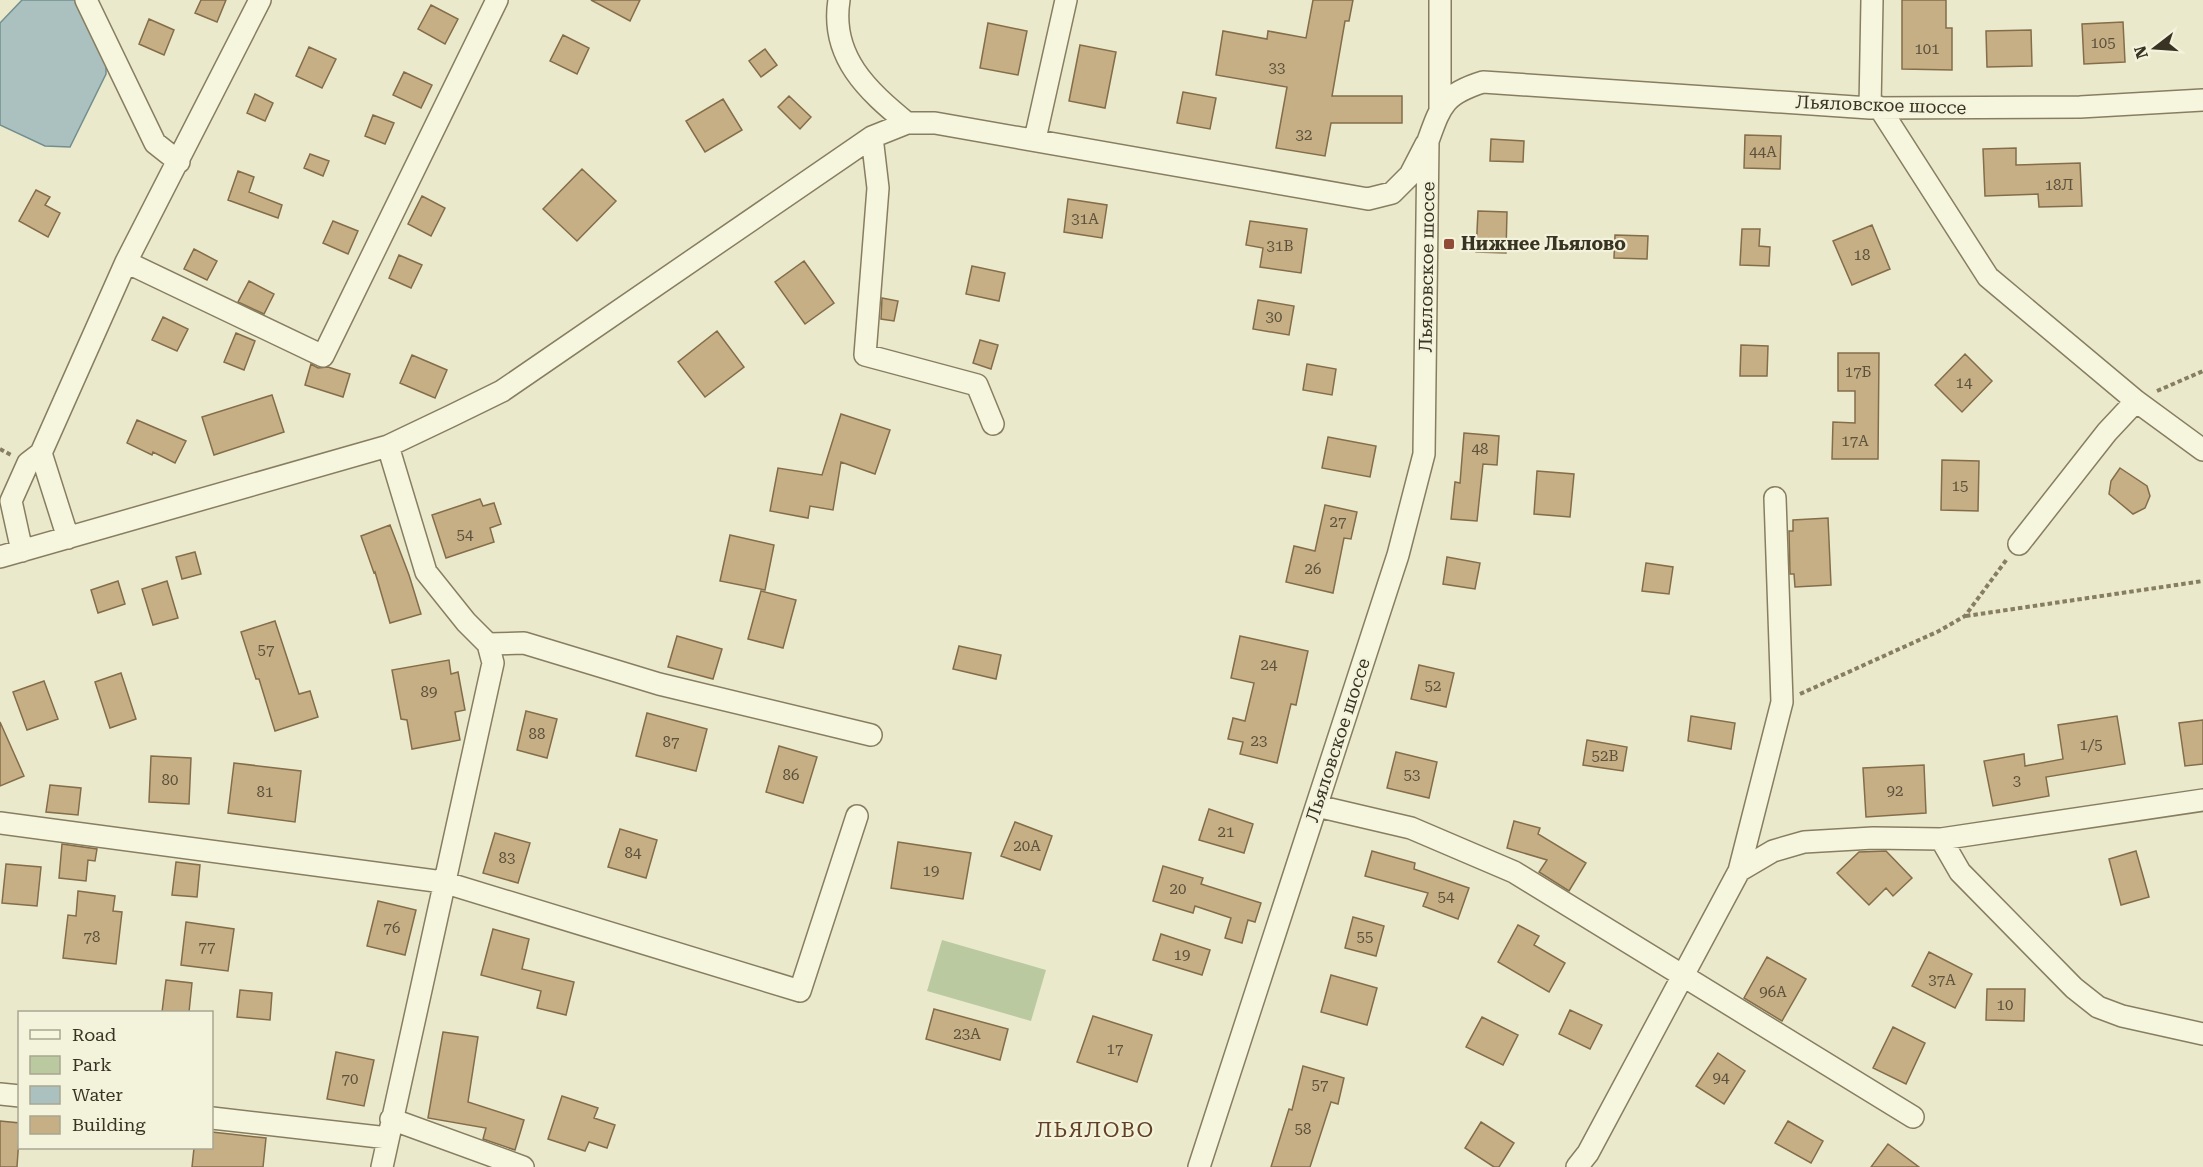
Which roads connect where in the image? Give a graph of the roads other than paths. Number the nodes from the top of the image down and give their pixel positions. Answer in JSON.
{"nodes":[{"id":1,"x":86,"y":0,"type":"edge"},
{"id":2,"x":260,"y":0,"type":"edge"},
{"id":3,"x":497,"y":0,"type":"edge"},
{"id":4,"x":839,"y":0,"type":"edge"},
{"id":5,"x":1066,"y":0,"type":"edge"},
{"id":6,"x":1440,"y":0,"type":"edge"},
{"id":7,"x":1872,"y":0,"type":"edge"},
{"id":8,"x":2203,"y":100,"type":"edge"},
{"id":9,"x":1440,"y":108,"type":"junction"},
{"id":10,"x":1875,"y":108,"type":"junction"},
{"id":11,"x":907,"y":123,"type":"junction"},
{"id":12,"x":872,"y":137,"type":"junction"},
{"id":13,"x":1035,"y":140,"type":"junction"},
{"id":14,"x":1428,"y":141,"type":"junction"},
{"id":15,"x":178,"y":162,"type":"junction"},
{"id":16,"x":126,"y":262,"type":"junction"},
{"id":17,"x":2136,"y":401,"type":"junction"},
{"id":18,"x":993,"y":424,"type":"dead end"},
{"id":19,"x":388,"y":446,"type":"junction"},
{"id":20,"x":2203,"y":450,"type":"edge"},
{"id":21,"x":41,"y":453,"type":"junction"},
{"id":22,"x":1775,"y":498,"type":"dead end"},
{"id":23,"x":68,"y":538,"type":"junction"},
{"id":24,"x":2019,"y":544,"type":"road end"},
{"id":25,"x":22,"y":551,"type":"junction"},
{"id":26,"x":0,"y":557,"type":"edge"},
{"id":27,"x":488,"y":644,"type":"junction"},
{"id":28,"x":871,"y":735,"type":"dead end"},
{"id":29,"x":2203,"y":800,"type":"edge"},
{"id":30,"x":1317,"y":806,"type":"junction"},
{"id":31,"x":857,"y":816,"type":"dead end"},
{"id":32,"x":0,"y":823,"type":"edge"},
{"id":33,"x":1941,"y":839,"type":"junction"},
{"id":34,"x":1739,"y":871,"type":"junction"},
{"id":35,"x":443,"y":882,"type":"junction"},
{"id":36,"x":1684,"y":975,"type":"junction"},
{"id":37,"x":2203,"y":1034,"type":"edge"},
{"id":38,"x":0,"y":1094,"type":"edge"},
{"id":39,"x":18,"y":1096,"type":"edge"},
{"id":40,"x":1913,"y":1117,"type":"dead end"},
{"id":41,"x":213,"y":1118,"type":"edge"},
{"id":42,"x":390,"y":1129,"type":"junction"},
{"id":43,"x":382,"y":1167,"type":"edge"},
{"id":44,"x":523,"y":1167,"type":"edge"},
{"id":45,"x":1199,"y":1167,"type":"edge"},
{"id":46,"x":1577,"y":1167,"type":"edge"}],
"edges":[{"from":1,"to":15,"type":"street"},
{"from":2,"to":15,"type":"street"},
{"from":3,"to":16,"type":"street"},
{"from":4,"to":11,"type":"street"},
{"from":5,"to":13,"type":"street"},
{"from":6,"to":9,"type":"street"},
{"from":7,"to":10,"type":"street"},
{"from":8,"to":10,"type":"street","name":"Льяловское шоссе"},
{"from":9,"to":10,"type":"street","name":"Льяловское шоссе"},
{"from":9,"to":14,"type":"street","name":"Льяловское шоссе"},
{"from":10,"to":17,"type":"street"},
{"from":11,"to":12,"type":"street"},
{"from":11,"to":13,"type":"street"},
{"from":12,"to":18,"type":"street"},
{"from":12,"to":19,"type":"street"},
{"from":13,"to":14,"type":"street"},
{"from":14,"to":30,"type":"street","name":"Льяловское шоссе"},
{"from":15,"to":16,"type":"street"},
{"from":16,"to":21,"type":"street"},
{"from":17,"to":20,"type":"street"},
{"from":17,"to":24,"type":"street"},
{"from":19,"to":23,"type":"street"},
{"from":19,"to":27,"type":"street"},
{"from":21,"to":23,"type":"street"},
{"from":21,"to":25,"type":"street"},
{"from":22,"to":34,"type":"street"},
{"from":23,"to":25,"type":"street"},
{"from":25,"to":26,"type":"street"},
{"from":27,"to":28,"type":"street"},
{"from":27,"to":35,"type":"street"},
{"from":29,"to":33,"type":"street"},
{"from":30,"to":36,"type":"street"},
{"from":30,"to":45,"type":"street","name":"Льяловское шоссе"},
{"from":31,"to":35,"type":"street"},
{"from":32,"to":35,"type":"street"},
{"from":33,"to":34,"type":"street"},
{"from":33,"to":37,"type":"street"},
{"from":34,"to":36,"type":"street"},
{"from":35,"to":42,"type":"street"},
{"from":36,"to":40,"type":"street"},
{"from":36,"to":46,"type":"street"},
{"from":38,"to":39,"type":"street"},
{"from":41,"to":42,"type":"street"},
{"from":42,"to":43,"type":"street"},
{"from":42,"to":44,"type":"street"}]}
